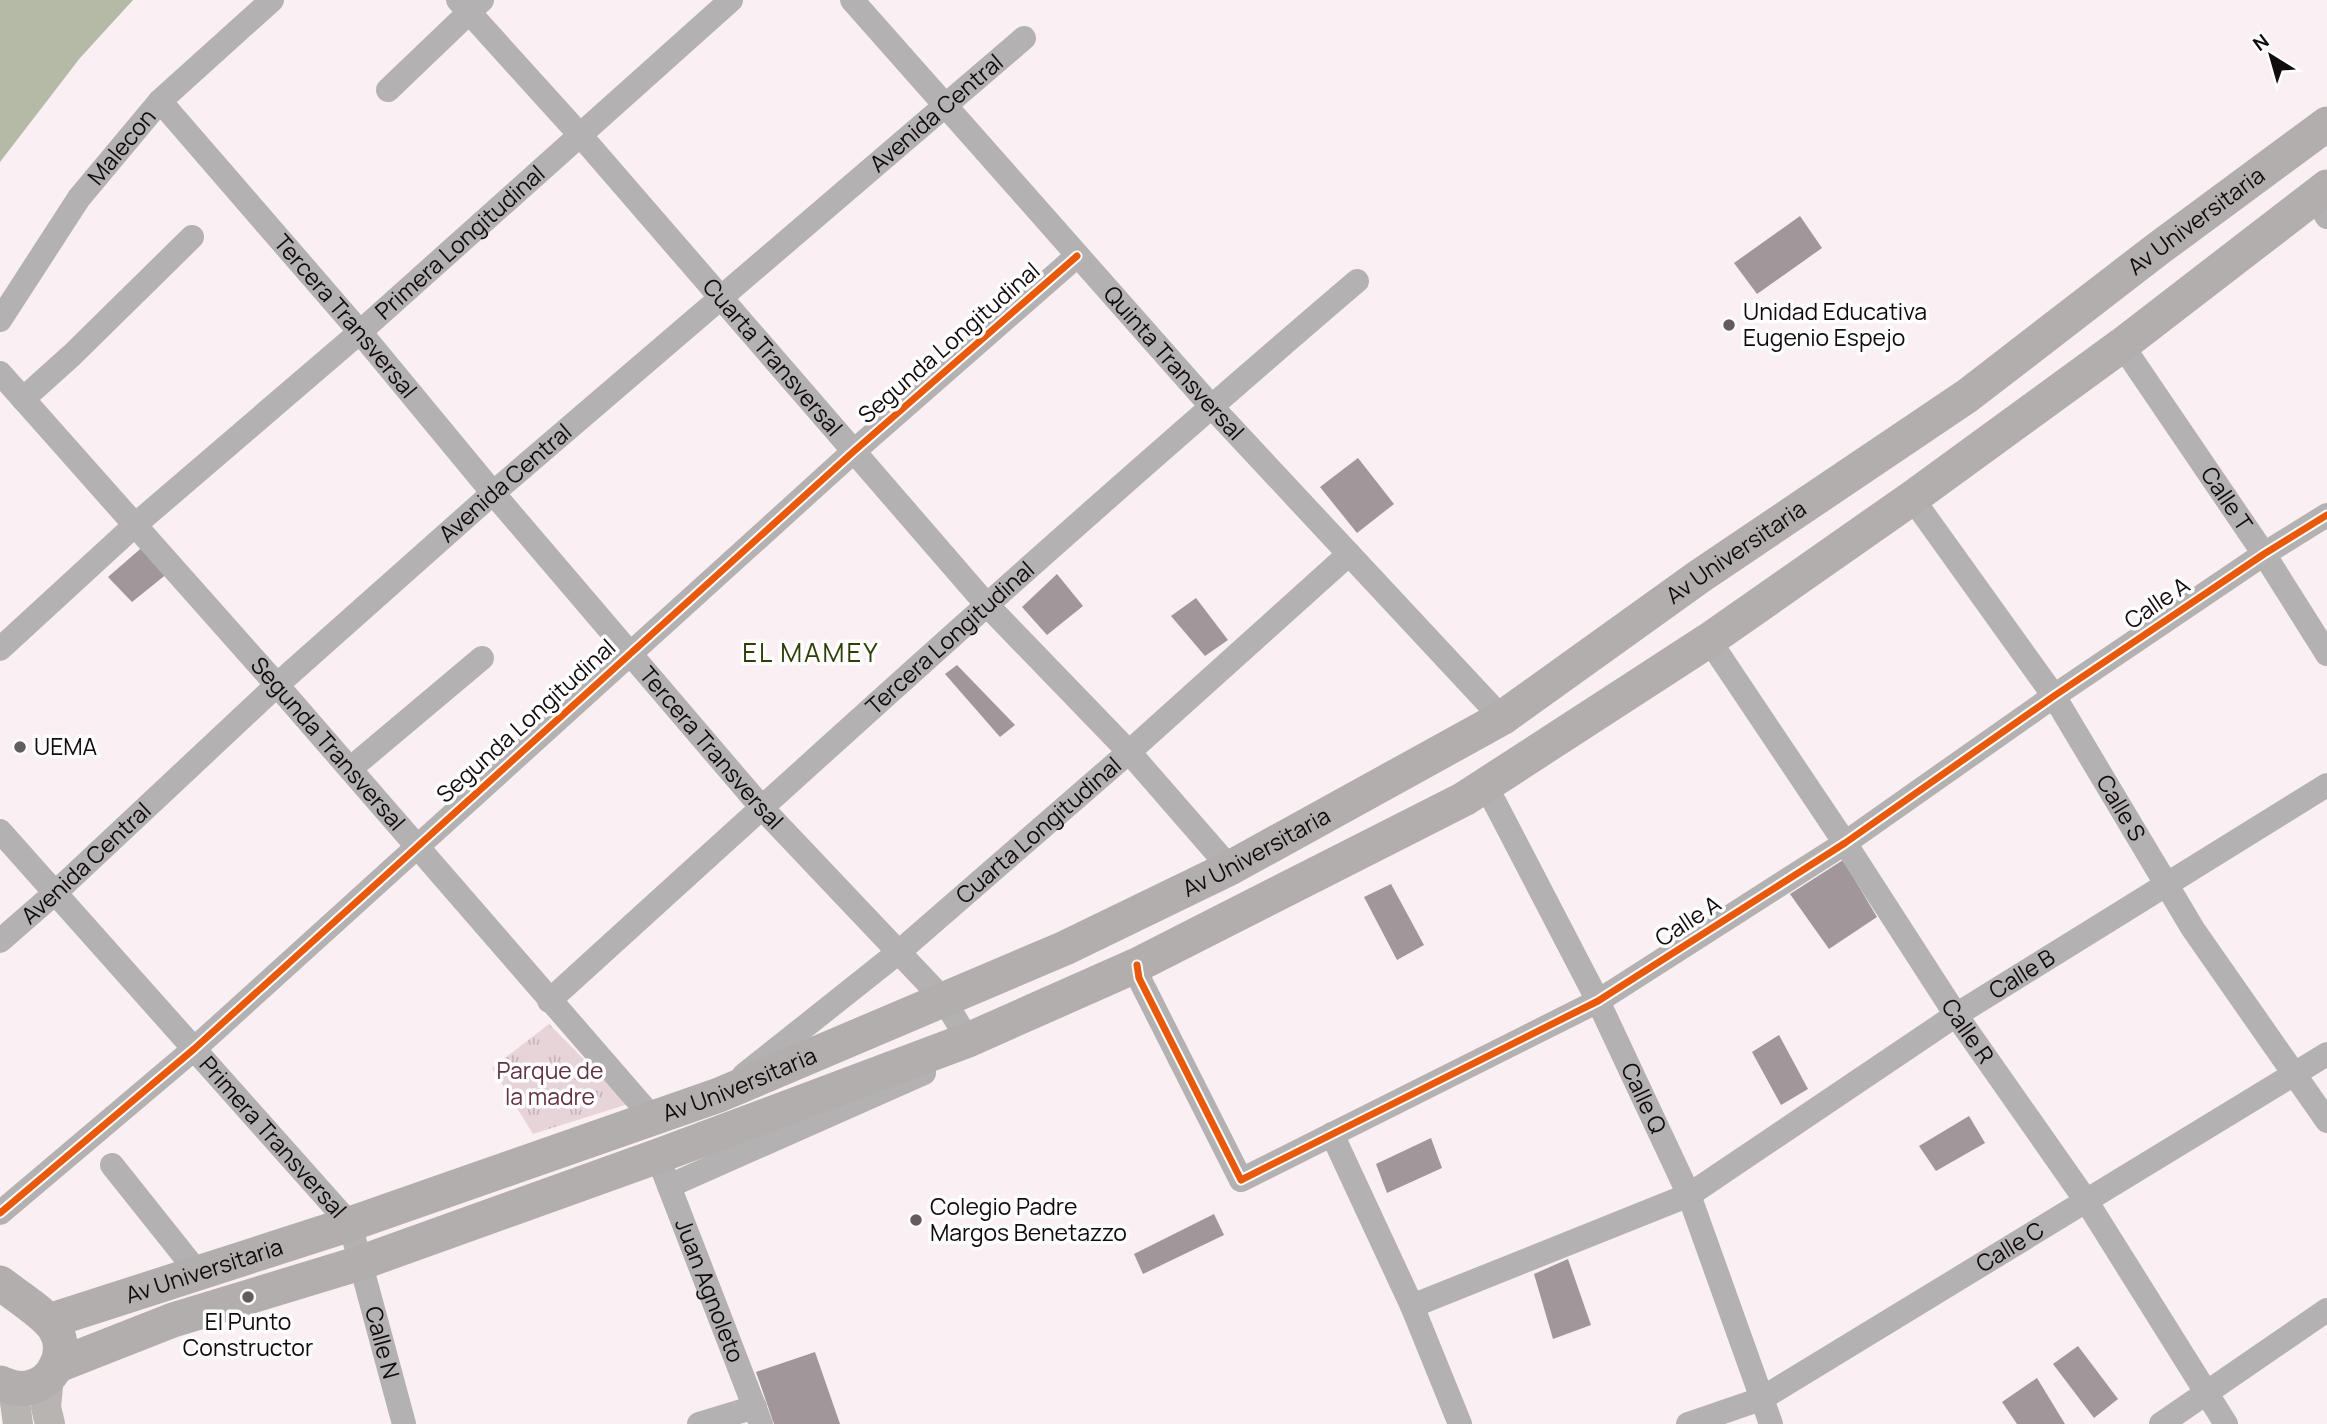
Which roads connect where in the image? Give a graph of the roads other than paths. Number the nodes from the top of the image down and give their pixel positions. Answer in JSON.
{"nodes":[{"id":1,"x":272,"y":0,"type":"edge"},
{"id":2,"x":731,"y":0,"type":"edge"},
{"id":3,"x":852,"y":0,"type":"edge"},
{"id":4,"x":470,"y":4,"type":"edge"},
{"id":5,"x":1024,"y":38,"type":"dead end"},
{"id":6,"x":388,"y":90,"type":"dead end"},
{"id":7,"x":160,"y":101,"type":"junction"},
{"id":8,"x":947,"y":106,"type":"junction"},
{"id":9,"x":2327,"y":124,"type":"edge"},
{"id":10,"x":581,"y":136,"type":"junction"},
{"id":11,"x":2323,"y":200,"type":"edge"},
{"id":12,"x":192,"y":237,"type":"dead end"},
{"id":13,"x":1077,"y":256,"type":"junction"},
{"id":14,"x":1357,"y":281,"type":"dead end"},
{"id":15,"x":720,"y":298,"type":"junction"},
{"id":16,"x":0,"y":320,"type":"edge"},
{"id":17,"x":360,"y":332,"type":"junction"},
{"id":18,"x":2122,"y":345,"type":"junction"},
{"id":19,"x":0,"y":373,"type":"edge"},
{"id":20,"x":1967,"y":396,"type":"junction"},
{"id":21,"x":23,"y":399,"type":"junction"},
{"id":22,"x":1211,"y":406,"type":"junction"},
{"id":23,"x":1999,"y":436,"type":"junction"},
{"id":24,"x":853,"y":452,"type":"junction"},
{"id":25,"x":493,"y":493,"type":"junction"},
{"id":26,"x":1912,"y":498,"type":"junction"},
{"id":27,"x":2327,"y":515,"type":"edge"},
{"id":28,"x":135,"y":525,"type":"junction"},
{"id":29,"x":1349,"y":554,"type":"junction"},
{"id":30,"x":2264,"y":554,"type":"junction"},
{"id":31,"x":986,"y":604,"type":"junction"},
{"id":32,"x":1709,"y":640,"type":"junction"},
{"id":33,"x":0,"y":649,"type":"edge"},
{"id":34,"x":631,"y":653,"type":"junction"},
{"id":35,"x":2327,"y":654,"type":"edge"},
{"id":36,"x":482,"y":658,"type":"dead end"},
{"id":37,"x":278,"y":685,"type":"junction"},
{"id":38,"x":2054,"y":696,"type":"junction"},
{"id":39,"x":1502,"y":718,"type":"junction"},
{"id":40,"x":1129,"y":752,"type":"junction"},
{"id":41,"x":350,"y":769,"type":"junction"},
{"id":42,"x":2327,"y":785,"type":"edge"},
{"id":43,"x":1484,"y":787,"type":"junction"},
{"id":44,"x":762,"y":808,"type":"junction"},
{"id":45,"x":0,"y":831,"type":"edge"},
{"id":46,"x":1845,"y":843,"type":"junction"},
{"id":47,"x":416,"y":846,"type":"junction"},
{"id":48,"x":1230,"y":868,"type":"junction"},
{"id":49,"x":2166,"y":884,"type":"junction"},
{"id":50,"x":55,"y":893,"type":"junction"},
{"id":51,"x":0,"y":941,"type":"edge"},
{"id":52,"x":900,"y":951,"type":"junction"},
{"id":53,"x":1138,"y":971,"type":"junction"},
{"id":54,"x":944,"y":1000,"type":"junction"},
{"id":55,"x":549,"y":1001,"type":"junction"},
{"id":56,"x":1598,"y":1001,"type":"junction"},
{"id":57,"x":1956,"y":1016,"type":"junction"},
{"id":58,"x":968,"y":1040,"type":"junction"},
{"id":59,"x":194,"y":1049,"type":"junction"},
{"id":60,"x":2327,"y":1054,"type":"edge"},
{"id":61,"x":2294,"y":1074,"type":"junction"},
{"id":62,"x":719,"y":1095,"type":"junction"},
{"id":63,"x":652,"y":1117,"type":"junction"},
{"id":64,"x":2327,"y":1121,"type":"edge"},
{"id":65,"x":1332,"y":1134,"type":"junction"},
{"id":66,"x":112,"y":1165,"type":"dead end"},
{"id":67,"x":663,"y":1171,"type":"junction"},
{"id":68,"x":1689,"y":1195,"type":"junction"},
{"id":69,"x":2087,"y":1202,"type":"junction"},
{"id":70,"x":0,"y":1213,"type":"edge"},
{"id":71,"x":350,"y":1224,"type":"junction"},
{"id":72,"x":360,"y":1263,"type":"junction"},
{"id":73,"x":198,"y":1273,"type":"junction"},
{"id":74,"x":0,"y":1283,"type":"edge"},
{"id":75,"x":1412,"y":1306,"type":"junction"},
{"id":76,"x":2327,"y":1310,"type":"edge"},
{"id":77,"x":0,"y":1315,"type":"edge"},
{"id":78,"x":43,"y":1317,"type":"junction"},
{"id":79,"x":53,"y":1371,"type":"junction"},
{"id":80,"x":3,"y":1384,"type":"edge"},
{"id":81,"x":2205,"y":1393,"type":"junction"},
{"id":82,"x":1761,"y":1399,"type":"junction"},
{"id":83,"x":758,"y":1415,"type":"edge"},
{"id":84,"x":18,"y":1424,"type":"edge"},
{"id":85,"x":50,"y":1424,"type":"edge"},
{"id":86,"x":404,"y":1424,"type":"edge"},
{"id":87,"x":699,"y":1424,"type":"edge"},
{"id":88,"x":1460,"y":1424,"type":"edge"},
{"id":89,"x":1688,"y":1424,"type":"edge"},
{"id":90,"x":1771,"y":1424,"type":"edge"},
{"id":91,"x":2161,"y":1424,"type":"edge"},
{"id":92,"x":2226,"y":1424,"type":"edge"}],
"edges":[{"from":1,"to":7,"type":"street","name":"Malecon"},
{"from":2,"to":10,"type":"street","name":"Primera Longitudinal"},
{"from":3,"to":8,"type":"street","name":"Quinta Transversal"},
{"from":4,"to":6,"type":"street"},
{"from":4,"to":10,"type":"street","name":"Cuarta Transversal"},
{"from":5,"to":8,"type":"street","name":"Avenida Central"},
{"from":7,"to":16,"type":"street","name":"Malecon"},
{"from":7,"to":17,"type":"street","name":"Tercera Transversal"},
{"from":8,"to":13,"type":"street","name":"Quinta Transversal"},
{"from":8,"to":15,"type":"street","name":"Avenida Central"},
{"from":9,"to":20,"type":"highway","name":"Av Universitaria"},
{"from":10,"to":15,"type":"street","name":"Cuarta Transversal"},
{"from":10,"to":17,"type":"street","name":"Primera Longitudinal"},
{"from":11,"to":18,"type":"highway","name":"Av Universitaria"},
{"from":12,"to":21,"type":"street"},
{"from":13,"to":22,"type":"street","name":"Quinta Transversal"},
{"from":13,"to":24,"type":"street","name":"Segunda Longitudinal"},
{"from":14,"to":22,"type":"street","name":"Tercera Longitudinal"},
{"from":15,"to":24,"type":"street","name":"Cuarta Transversal"},
{"from":15,"to":25,"type":"street","name":"Avenida Central"},
{"from":17,"to":25,"type":"street","name":"Tercera Transversal"},
{"from":17,"to":28,"type":"street","name":"Primera Longitudinal"},
{"from":18,"to":23,"type":"highway","name":"Av Universitaria"},
{"from":18,"to":30,"type":"street","name":"Calle T"},
{"from":19,"to":21,"type":"street","name":"Segunda Transversal"},
{"from":20,"to":23,"type":"highway"},
{"from":20,"to":39,"type":"highway","name":"Av Universitaria"},
{"from":21,"to":28,"type":"street","name":"Segunda Transversal"},
{"from":22,"to":29,"type":"street","name":"Quinta Transversal"},
{"from":22,"to":31,"type":"street","name":"Tercera Longitudinal"},
{"from":23,"to":26,"type":"highway","name":"Av Universitaria"},
{"from":24,"to":31,"type":"street","name":"Cuarta Transversal"},
{"from":24,"to":34,"type":"street","name":"Segunda Longitudinal"},
{"from":25,"to":34,"type":"street","name":"Tercera Transversal"},
{"from":25,"to":37,"type":"street","name":"Avenida Central"},
{"from":26,"to":32,"type":"highway","name":"Av Universitaria"},
{"from":26,"to":38,"type":"street","name":"Calle S"},
{"from":27,"to":30,"type":"street","name":"Calle A"},
{"from":28,"to":33,"type":"street","name":"Primera Longitudinal"},
{"from":28,"to":37,"type":"street","name":"Segunda Transversal"},
{"from":29,"to":39,"type":"street","name":"Quinta Transversal"},
{"from":29,"to":40,"type":"street","name":"Cuarta Longitudinal"},
{"from":30,"to":35,"type":"street","name":"Calle T"},
{"from":30,"to":38,"type":"street","name":"Calle A"},
{"from":31,"to":40,"type":"street","name":"Cuarta Transversal"},
{"from":31,"to":44,"type":"street","name":"Tercera Longitudinal"},
{"from":32,"to":43,"type":"highway","name":"Av Universitaria"},
{"from":32,"to":46,"type":"street","name":"Calle R"},
{"from":34,"to":44,"type":"street","name":"Tercera Transversal"},
{"from":34,"to":47,"type":"street","name":"Segunda Longitudinal"},
{"from":36,"to":41,"type":"street"},
{"from":37,"to":41,"type":"street","name":"Segunda Transversal"},
{"from":37,"to":50,"type":"street","name":"Avenida Central"},
{"from":38,"to":46,"type":"street","name":"Calle A"},
{"from":38,"to":49,"type":"street","name":"Calle S"},
{"from":39,"to":48,"type":"highway","name":"Av Universitaria"},
{"from":40,"to":48,"type":"street","name":"Cuarta Transversal"},
{"from":40,"to":52,"type":"street","name":"Cuarta Longitudinal"},
{"from":41,"to":47,"type":"street","name":"Segunda Transversal"},
{"from":42,"to":49,"type":"street","name":"Calle B"},
{"from":43,"to":53,"type":"highway","name":"Av Universitaria"},
{"from":43,"to":56,"type":"street","name":"Calle Q"},
{"from":44,"to":52,"type":"street","name":"Tercera Transversal"},
{"from":44,"to":55,"type":"street","name":"Tercera Longitudinal"},
{"from":45,"to":50,"type":"street","name":"Primera Transversal"},
{"from":46,"to":56,"type":"street","name":"Calle A"},
{"from":46,"to":57,"type":"street","name":"Calle R"},
{"from":47,"to":55,"type":"street","name":"Segunda Transversal"},
{"from":47,"to":59,"type":"street","name":"Segunda Longitudinal"},
{"from":48,"to":54,"type":"highway","name":"Av Universitaria"},
{"from":49,"to":57,"type":"street","name":"Calle B"},
{"from":49,"to":61,"type":"street","name":"Calle S"},
{"from":50,"to":51,"type":"street","name":"Avenida Central"},
{"from":50,"to":59,"type":"street","name":"Primera Transversal"},
{"from":52,"to":54,"type":"street","name":"Tercera Transversal"},
{"from":52,"to":62,"type":"street","name":"Cuarta Longitudinal"},
{"from":53,"to":58,"type":"highway","name":"Av Universitaria"},
{"from":53,"to":65,"type":"street","name":"Calle A"},
{"from":53,"to":67,"type":"street"},
{"from":54,"to":58,"type":"street","name":"Tercera Transversal"},
{"from":54,"to":62,"type":"highway","name":"Av Universitaria"},
{"from":55,"to":63,"type":"street","name":"Segunda Transversal"},
{"from":56,"to":65,"type":"street","name":"Calle A"},
{"from":56,"to":68,"type":"street","name":"Calle Q"},
{"from":57,"to":68,"type":"street","name":"Calle B"},
{"from":57,"to":69,"type":"street","name":"Calle R"},
{"from":58,"to":67,"type":"highway","name":"Av Universitaria"},
{"from":59,"to":70,"type":"street","name":"Segunda Longitudinal"},
{"from":59,"to":71,"type":"street","name":"Primera Transversal"},
{"from":60,"to":61,"type":"street","name":"Calle C"},
{"from":61,"to":64,"type":"street","name":"Calle S"},
{"from":61,"to":69,"type":"street","name":"Calle C"},
{"from":62,"to":63,"type":"highway","name":"Av Universitaria"},
{"from":63,"to":71,"type":"highway","name":"Av Universitaria"},
{"from":65,"to":75,"type":"street"},
{"from":66,"to":73,"type":"street"},
{"from":67,"to":72,"type":"highway","name":"Av Universitaria"},
{"from":67,"to":83,"type":"street","name":"Juan Agnoleto"},
{"from":68,"to":75,"type":"street","name":"Calle B"},
{"from":68,"to":82,"type":"street","name":"Calle Q"},
{"from":69,"to":81,"type":"street","name":"Calle R"},
{"from":69,"to":82,"type":"street","name":"Calle C"},
{"from":71,"to":72,"type":"street","name":"Primera Transversal"},
{"from":71,"to":73,"type":"highway","name":"Av Universitaria"},
{"from":72,"to":79,"type":"highway","name":"Av Universitaria"},
{"from":72,"to":86,"type":"street","name":"Calle N"},
{"from":73,"to":78,"type":"highway","name":"Av Universitaria"},
{"from":74,"to":78,"type":"highway"},
{"from":75,"to":88,"type":"street"},
{"from":76,"to":81,"type":"street"},
{"from":77,"to":78,"type":"highway","name":"Av Universitaria"},
{"from":78,"to":79,"type":"highway"},
{"from":79,"to":80,"type":"highway","name":"Av Universitaria"},
{"from":79,"to":85,"type":"main road"},
{"from":80,"to":84,"type":"main road"},
{"from":81,"to":91,"type":"street"},
{"from":81,"to":92,"type":"street","name":"Calle R"},
{"from":82,"to":89,"type":"street","name":"Calle C"},
{"from":82,"to":90,"type":"street","name":"Calle Q"},
{"from":83,"to":87,"type":"street"}]}
